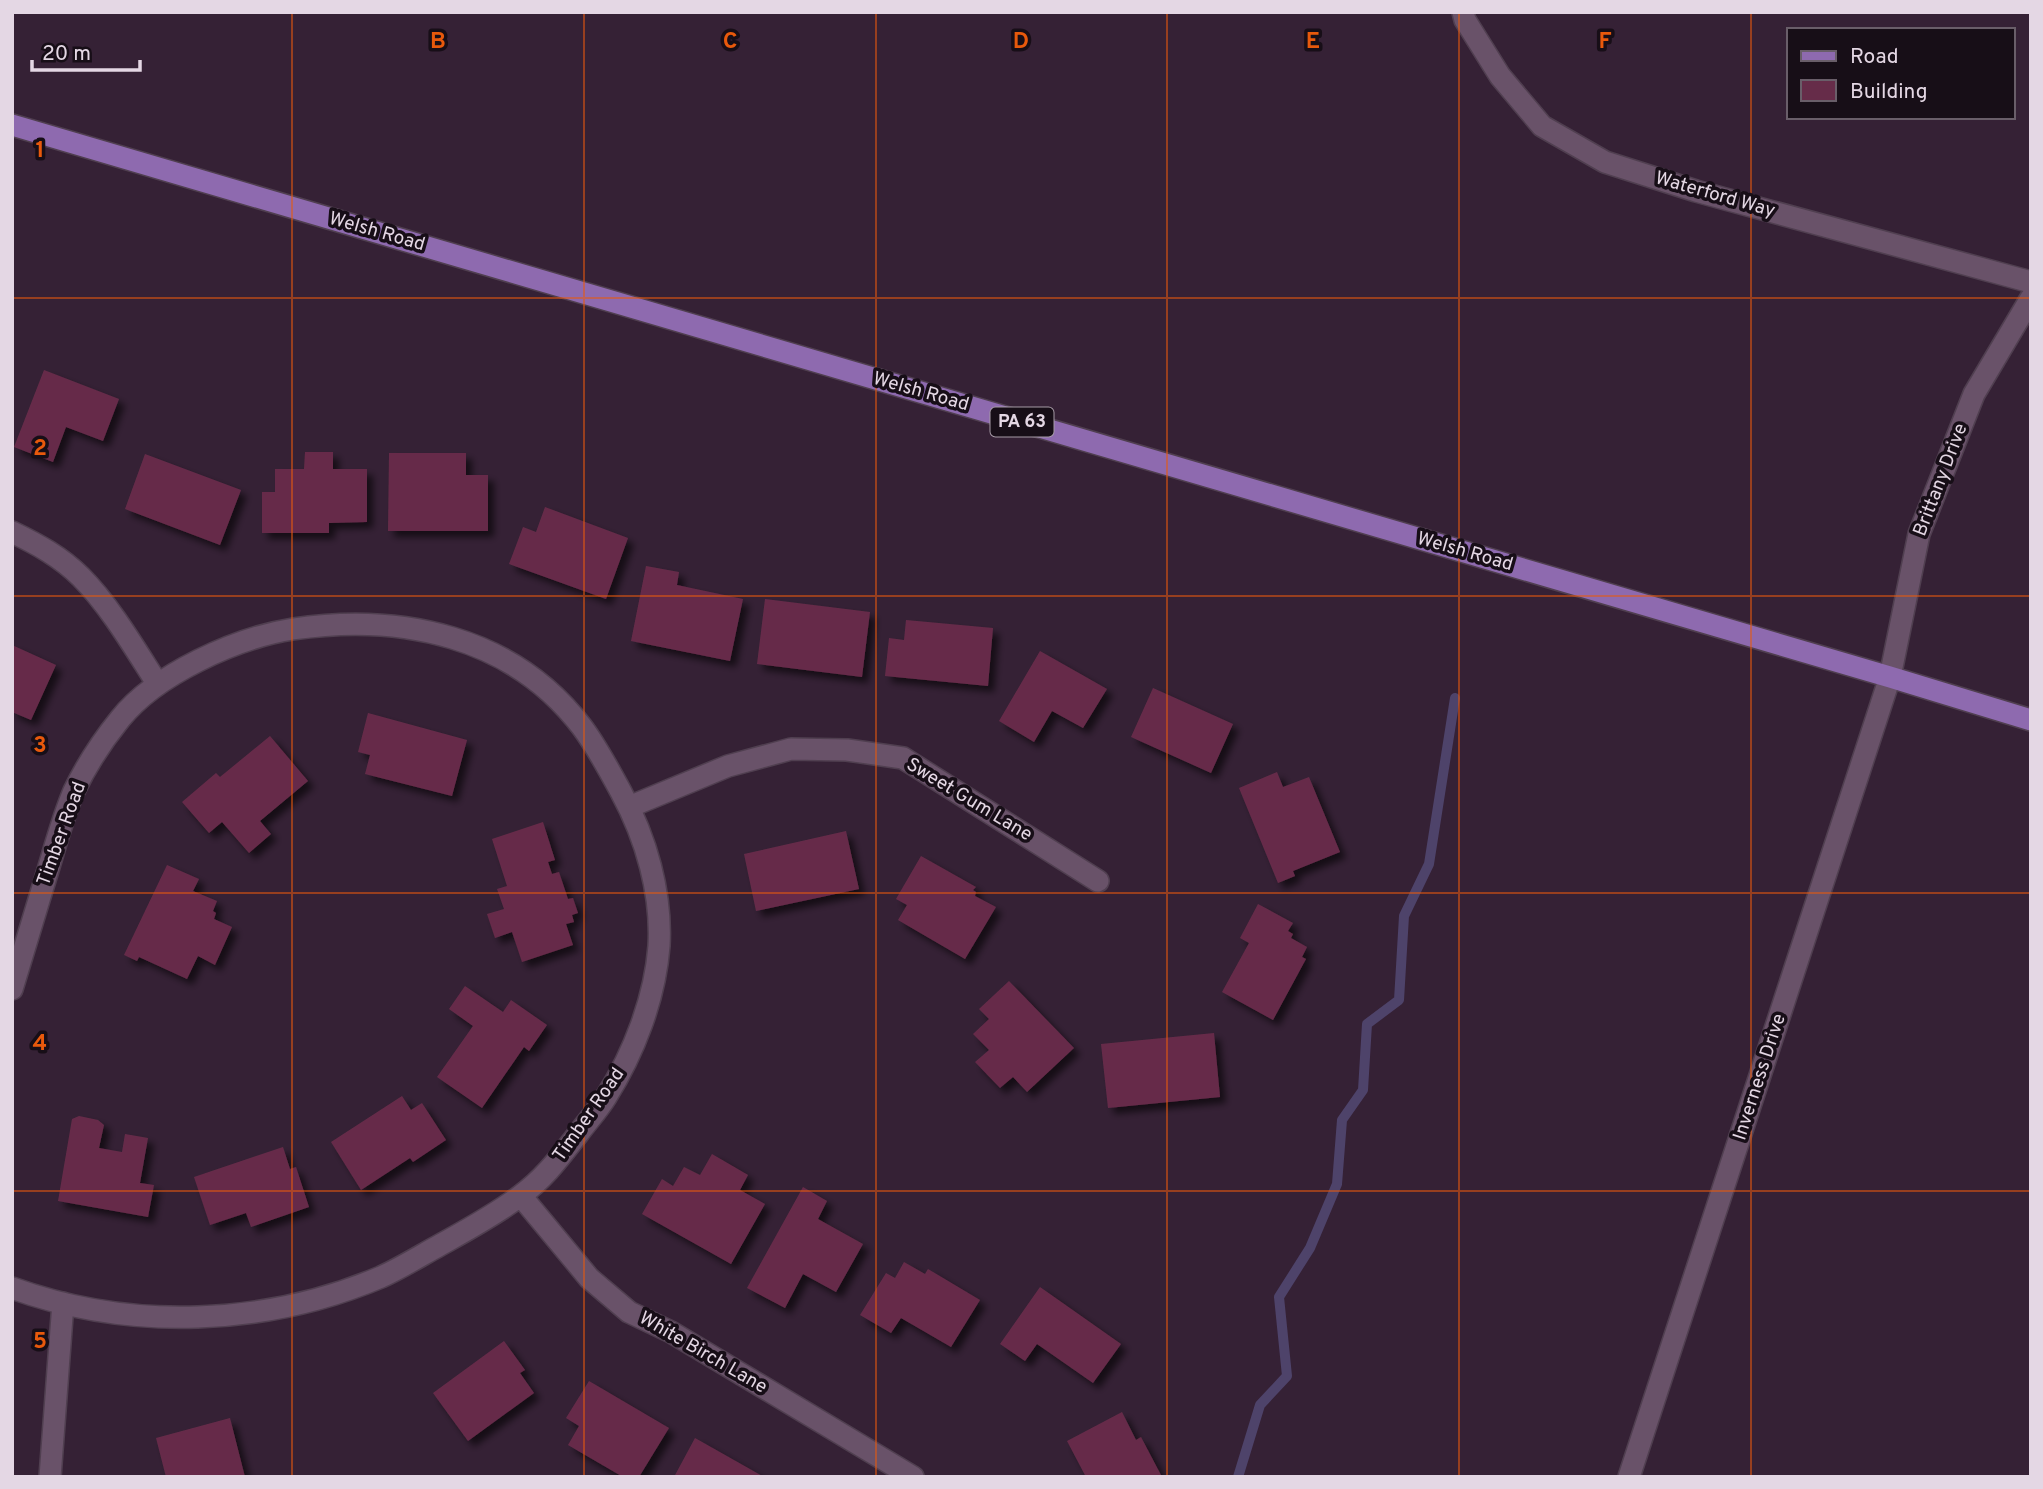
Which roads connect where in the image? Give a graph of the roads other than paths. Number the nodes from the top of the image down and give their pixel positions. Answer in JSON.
{"nodes":[{"id":1,"x":1463,"y":12,"type":"edge"},
{"id":2,"x":12,"y":125,"type":"edge"},
{"id":3,"x":2031,"y":282,"type":"edge"},
{"id":4,"x":2031,"y":298,"type":"edge"},
{"id":5,"x":12,"y":532,"type":"edge"},
{"id":6,"x":1890,"y":677,"type":"junction"},
{"id":7,"x":157,"y":683,"type":"junction"},
{"id":8,"x":2031,"y":720,"type":"edge"},
{"id":9,"x":629,"y":807,"type":"junction"},
{"id":10,"x":1098,"y":881,"type":"dead end"},
{"id":11,"x":12,"y":989,"type":"edge"},
{"id":12,"x":521,"y":1196,"type":"junction"},
{"id":13,"x":12,"y":1288,"type":"edge"},
{"id":14,"x":63,"y":1303,"type":"junction"},
{"id":15,"x":50,"y":1477,"type":"edge"},
{"id":16,"x":913,"y":1477,"type":"edge"},
{"id":17,"x":1629,"y":1477,"type":"edge"}],
"edges":[{"from":1,"to":3,"type":"street","name":"Waterford Way"},
{"from":2,"to":6,"type":"main road","name":"Welsh Road","number":"PA 63"},
{"from":4,"to":6,"type":"street","name":"Brittany Drive"},
{"from":5,"to":7,"type":"street"},
{"from":6,"to":8,"type":"main road","name":"Welsh Road","number":"PA 63"},
{"from":6,"to":17,"type":"street","name":"Inverness Drive"},
{"from":7,"to":9,"type":"street","name":"Timber Road"},
{"from":7,"to":11,"type":"street","name":"Timber Road"},
{"from":9,"to":10,"type":"street","name":"Sweet Gum Lane"},
{"from":9,"to":12,"type":"street","name":"Timber Road"},
{"from":12,"to":14,"type":"street","name":"Timber Road"},
{"from":12,"to":16,"type":"street","name":"White Birch Lane"},
{"from":13,"to":14,"type":"street","name":"Timber Road"},
{"from":14,"to":15,"type":"street"}]}
